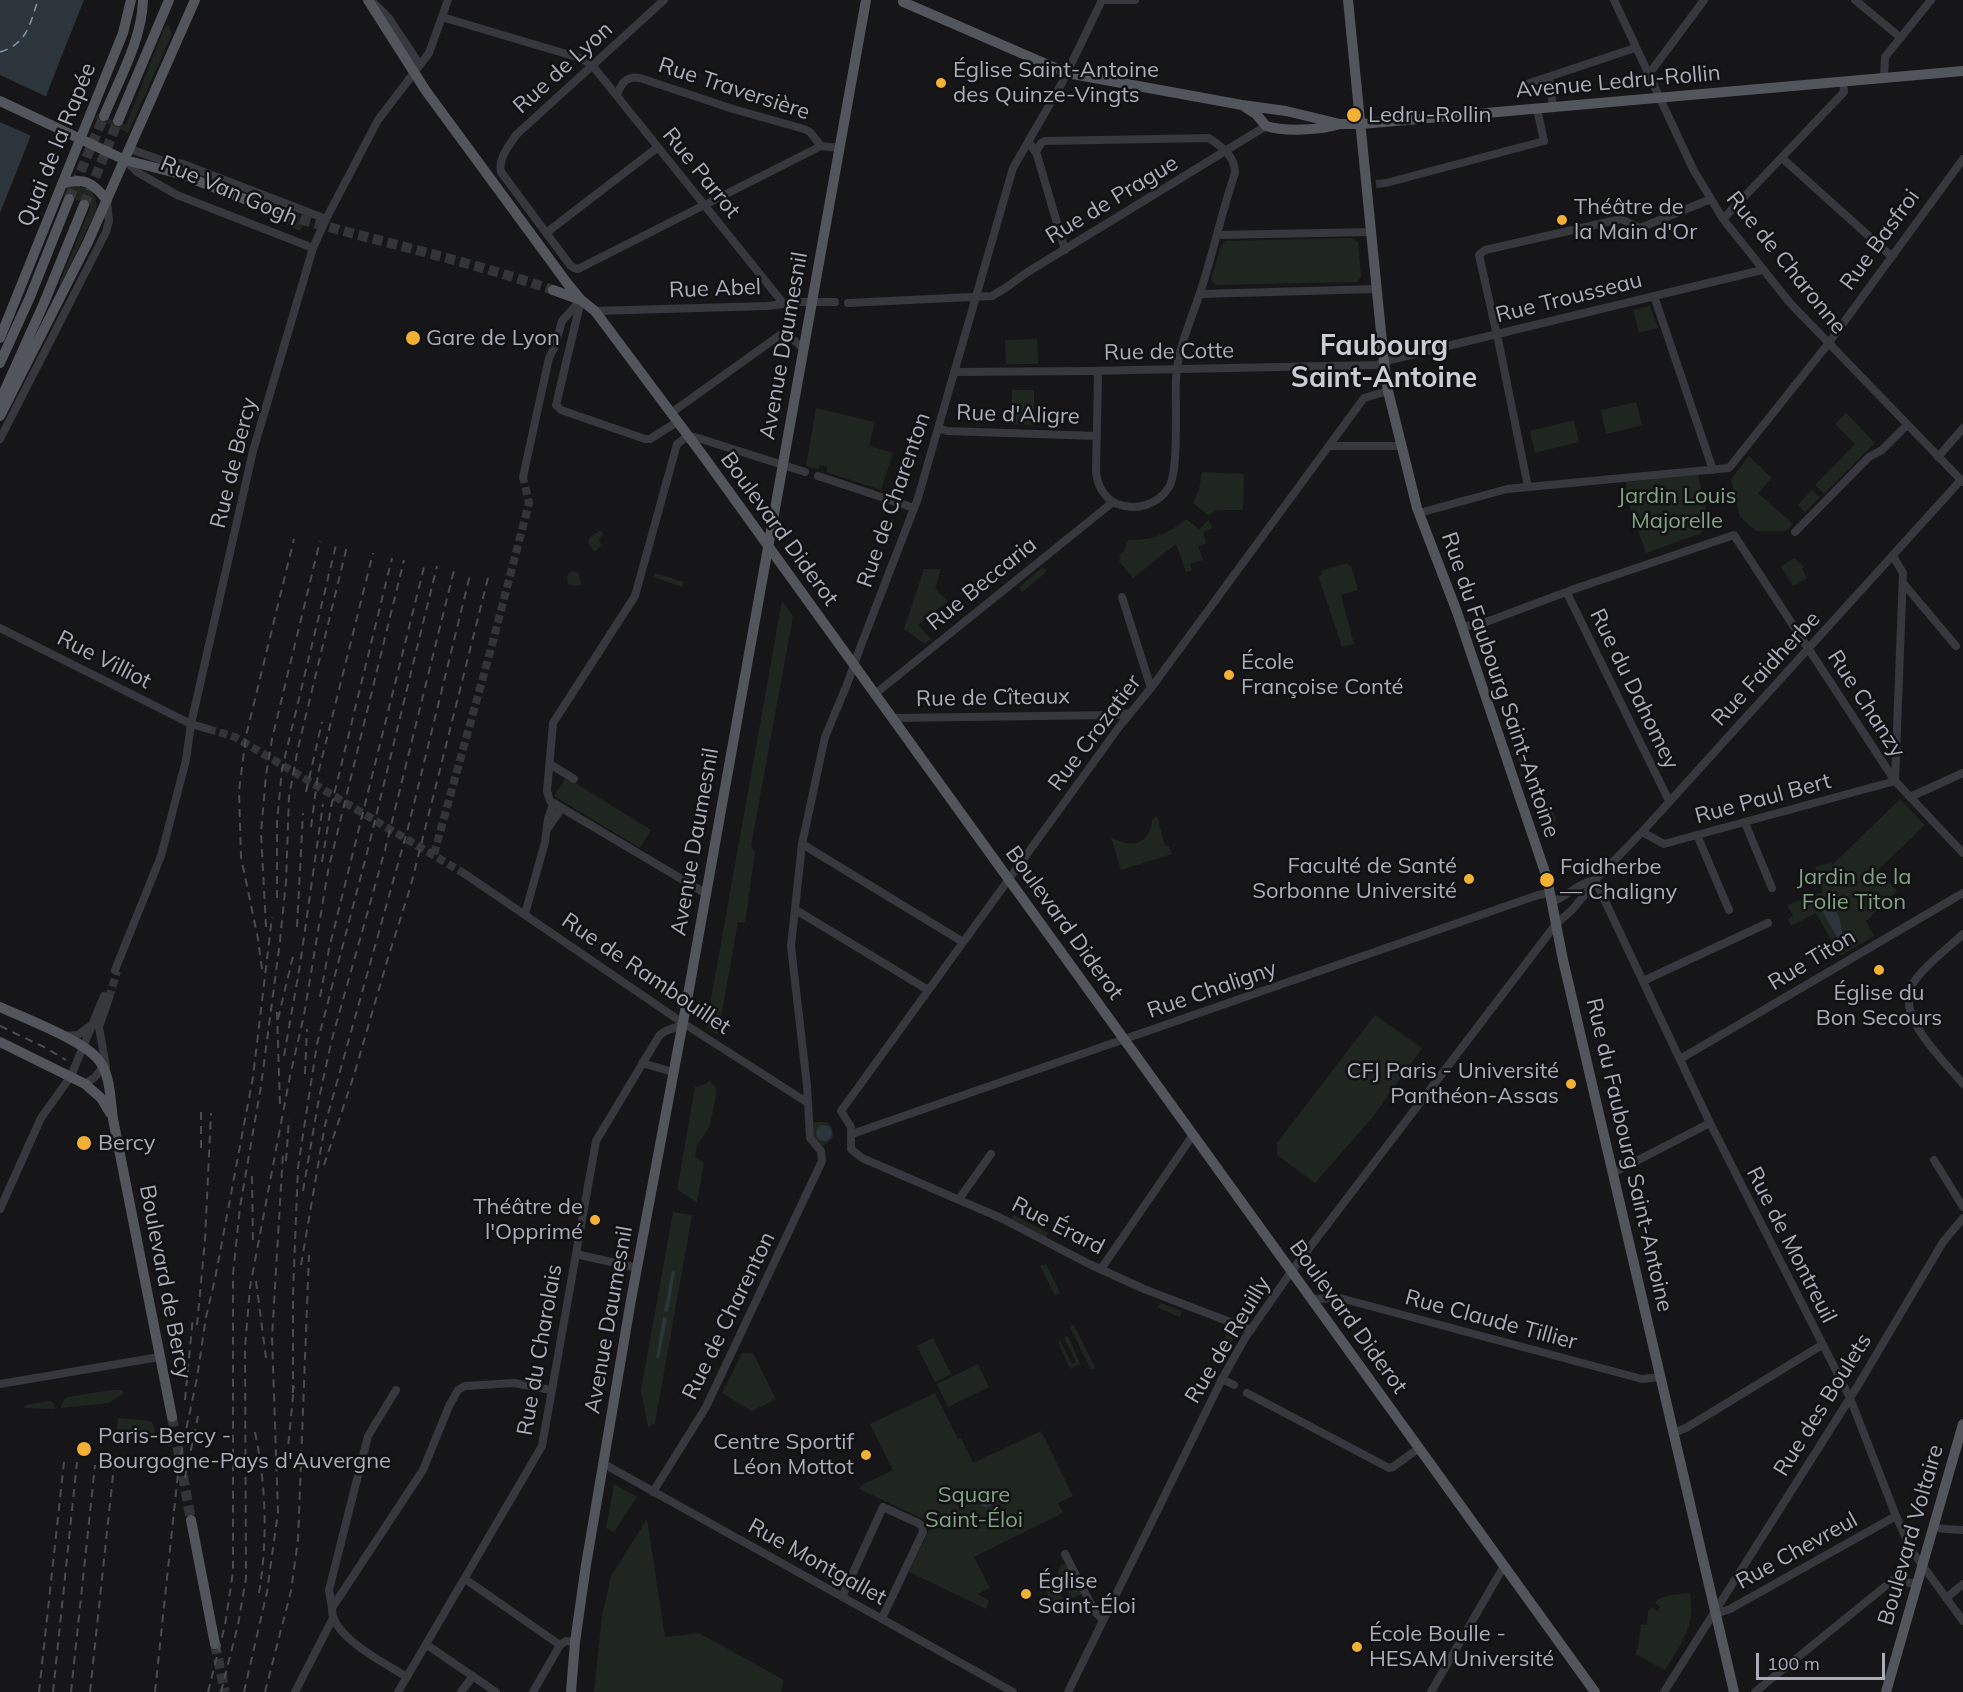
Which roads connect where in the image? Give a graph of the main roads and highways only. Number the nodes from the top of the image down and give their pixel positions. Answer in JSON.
{"nodes":[{"id":1,"x":131,"y":0,"type":"edge"},
{"id":2,"x":143,"y":0,"type":"edge"},
{"id":3,"x":169,"y":0,"type":"edge"},
{"id":4,"x":195,"y":0,"type":"edge"},
{"id":5,"x":370,"y":0,"type":"edge"},
{"id":6,"x":866,"y":0,"type":"edge"},
{"id":7,"x":1348,"y":0,"type":"edge"},
{"id":8,"x":903,"y":2,"type":"dead end"},
{"id":9,"x":1963,"y":71,"type":"edge"},
{"id":10,"x":0,"y":101,"type":"edge"},
{"id":11,"x":1242,"y":105,"type":"junction"},
{"id":12,"x":1283,"y":110,"type":"junction"},
{"id":13,"x":104,"y":116,"type":"tunnel mouth"},
{"id":14,"x":118,"y":121,"type":"tunnel mouth"},
{"id":15,"x":1340,"y":124,"type":"junction"},
{"id":16,"x":1360,"y":124,"type":"junction"},
{"id":17,"x":1266,"y":126,"type":"junction"},
{"id":18,"x":1285,"y":129,"type":"junction"},
{"id":19,"x":74,"y":137,"type":"junction"},
{"id":20,"x":125,"y":160,"type":"junction"},
{"id":21,"x":62,"y":184,"type":"junction"},
{"id":22,"x":69,"y":199,"type":"tunnel mouth"},
{"id":23,"x":106,"y":200,"type":"junction"},
{"id":24,"x":84,"y":205,"type":"tunnel mouth"},
{"id":25,"x":286,"y":215,"type":"tunnel mouth"},
{"id":26,"x":553,"y":290,"type":"tunnel mouth"},
{"id":27,"x":581,"y":300,"type":"junction"},
{"id":28,"x":0,"y":338,"type":"edge"},
{"id":29,"x":0,"y":363,"type":"edge"},
{"id":30,"x":0,"y":401,"type":"edge"},
{"id":31,"x":0,"y":416,"type":"edge"},
{"id":32,"x":768,"y":546,"type":"junction"},
{"id":33,"x":0,"y":1007,"type":"edge"},
{"id":34,"x":0,"y":1042,"type":"edge"},
{"id":35,"x":113,"y":1119,"type":"junction"},
{"id":36,"x":172,"y":1417,"type":"tunnel mouth"},
{"id":37,"x":1963,"y":1424,"type":"edge"},
{"id":38,"x":191,"y":1520,"type":"tunnel mouth"},
{"id":39,"x":215,"y":1644,"type":"tunnel mouth"},
{"id":40,"x":571,"y":1692,"type":"edge"},
{"id":41,"x":1595,"y":1692,"type":"edge"},
{"id":42,"x":1734,"y":1692,"type":"edge"},
{"id":43,"x":1886,"y":1692,"type":"edge"}],
"edges":[{"from":1,"to":19,"type":"main road","name":"Quai de la Rapée"},
{"from":2,"to":13,"type":"main road","name":"Quai de la Rapée"},
{"from":3,"to":14,"type":"main road"},
{"from":4,"to":20,"type":"main road"},
{"from":5,"to":27,"type":"main road","name":"Boulevard Diderot"},
{"from":6,"to":32,"type":"main road","name":"Avenue Daumesnil"},
{"from":7,"to":16,"type":"main road","name":"Rue du Faubourg Saint-Antoine"},
{"from":8,"to":11,"type":"main road","name":"Avenue Ledru-Rollin"},
{"from":9,"to":16,"type":"main road","name":"Avenue Ledru-Rollin"},
{"from":10,"to":19,"type":"main road"},
{"from":11,"to":12,"type":"main road","name":"Avenue Ledru-Rollin"},
{"from":11,"to":17,"type":"main road"},
{"from":12,"to":15,"type":"main road","name":"Avenue Ledru-Rollin"},
{"from":12,"to":17,"type":"main road"},
{"from":12,"to":18,"type":"main road"},
{"from":15,"to":16,"type":"main road","name":"Avenue Ledru-Rollin"},
{"from":15,"to":18,"type":"main road"},
{"from":16,"to":42,"type":"main road","name":"Rue du Faubourg Saint-Antoine"},
{"from":17,"to":18,"type":"main road"},
{"from":19,"to":20,"type":"main road"},
{"from":19,"to":21,"type":"main road","name":"Quai de la Rapée"},
{"from":20,"to":23,"type":"main road"},
{"from":20,"to":25,"type":"main road","name":"Rue Van Gogh"},
{"from":21,"to":23,"type":"main road"},
{"from":21,"to":28,"type":"main road","name":"Quai de la Rapée"},
{"from":22,"to":29,"type":"main road","name":"Quai de la Rapée"},
{"from":23,"to":31,"type":"main road"},
{"from":24,"to":30,"type":"main road"},
{"from":26,"to":27,"type":"main road"},
{"from":27,"to":32,"type":"main road","name":"Boulevard Diderot"},
{"from":32,"to":40,"type":"main road","name":"Avenue Daumesnil"},
{"from":32,"to":41,"type":"main road","name":"Boulevard Diderot"},
{"from":33,"to":35,"type":"main road","name":"Boulevard de Bercy"},
{"from":34,"to":35,"type":"main road","name":"Boulevard de Bercy"},
{"from":35,"to":36,"type":"main road","name":"Boulevard de Bercy"},
{"from":37,"to":43,"type":"main road","name":"Boulevard Voltaire"},
{"from":38,"to":39,"type":"main road"}]}
